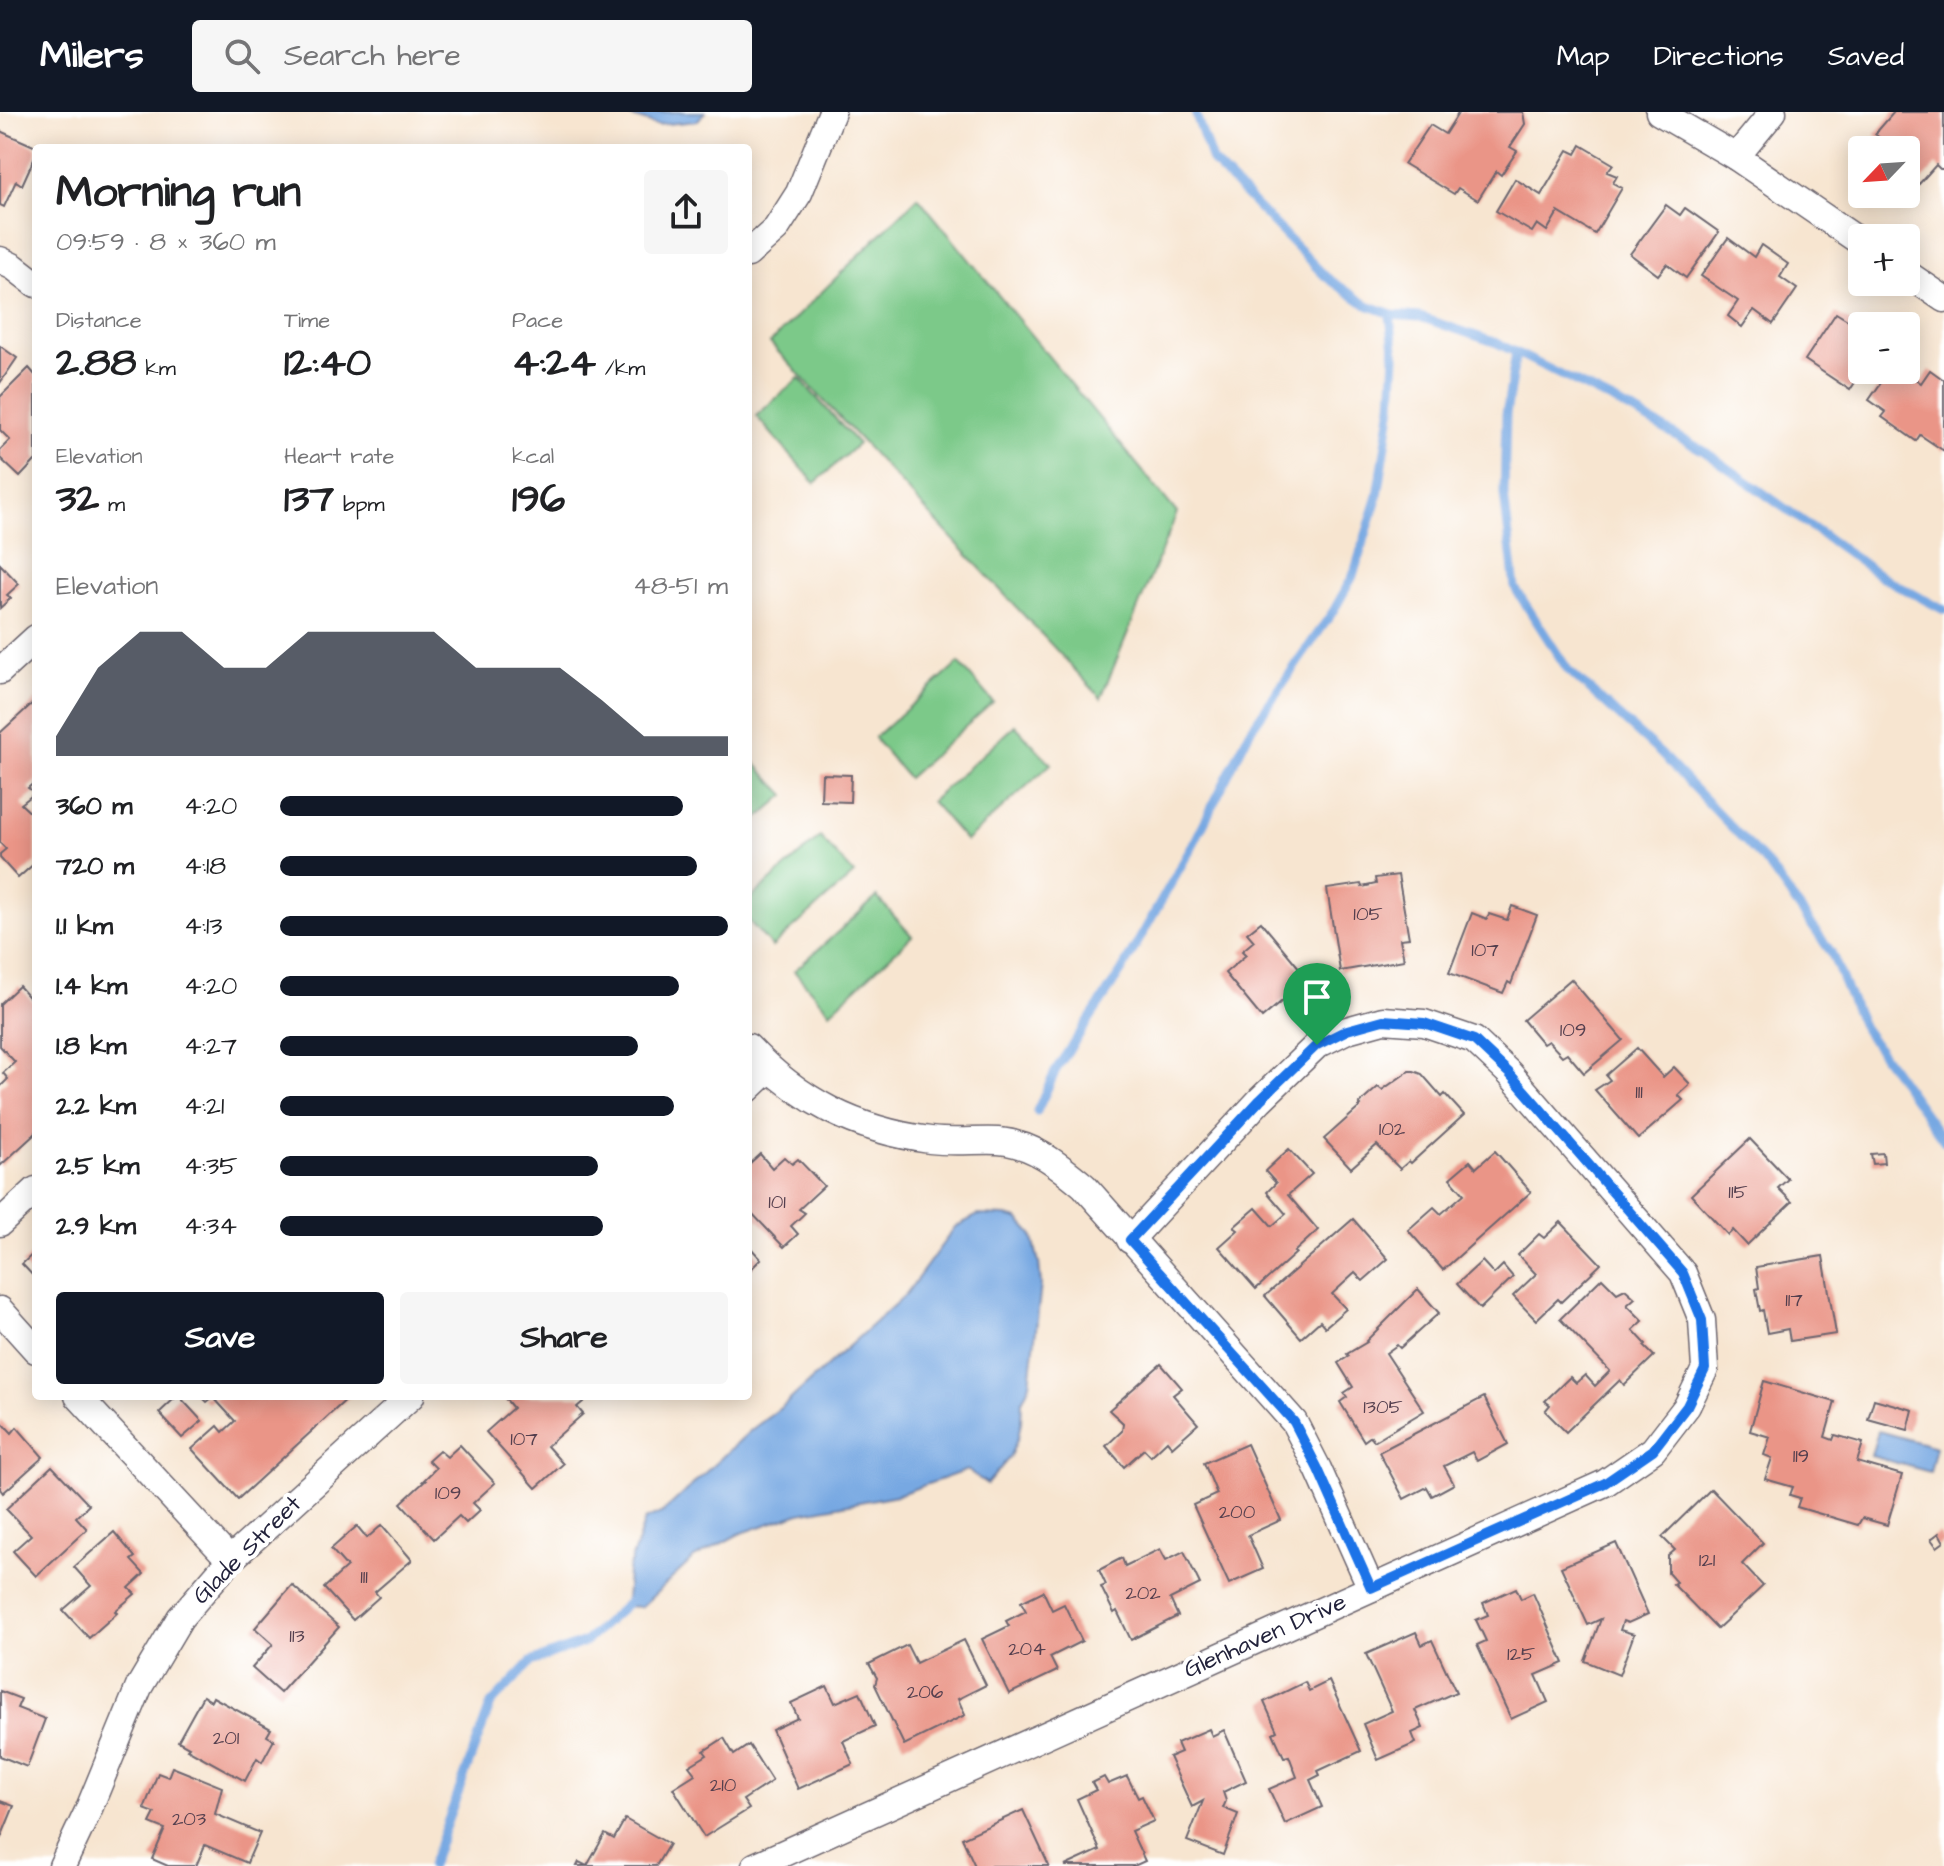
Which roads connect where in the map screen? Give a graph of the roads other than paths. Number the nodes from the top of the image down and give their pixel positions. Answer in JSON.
{"nodes":[{"id":1,"x":832,"y":112,"type":"edge"},
{"id":2,"x":1659,"y":112,"type":"edge"},
{"id":3,"x":1773,"y":112,"type":"edge"},
{"id":4,"x":1736,"y":157,"type":"junction"},
{"id":5,"x":1848,"y":233,"type":"edge"},
{"id":6,"x":752,"y":250,"type":"edge"},
{"id":7,"x":0,"y":260,"type":"edge"},
{"id":8,"x":32,"y":281,"type":"edge"},
{"id":9,"x":1920,"y":283,"type":"edge"},
{"id":10,"x":1944,"y":299,"type":"edge"},
{"id":11,"x":32,"y":642,"type":"edge"},
{"id":12,"x":0,"y":671,"type":"edge"},
{"id":13,"x":752,"y":1051,"type":"edge"},
{"id":14,"x":769,"y":1069,"type":"junction"},
{"id":15,"x":752,"y":1085,"type":"edge"},
{"id":16,"x":32,"y":1194,"type":"edge"},
{"id":17,"x":0,"y":1223,"type":"edge"},
{"id":18,"x":1130,"y":1240,"type":"junction"},
{"id":19,"x":0,"y":1310,"type":"edge"},
{"id":20,"x":32,"y":1346,"type":"edge"},
{"id":21,"x":82,"y":1400,"type":"edge"},
{"id":22,"x":407,"y":1400,"type":"edge"},
{"id":23,"x":230,"y":1560,"type":"junction"},
{"id":24,"x":1371,"y":1588,"type":"junction"},
{"id":25,"x":62,"y":1866,"type":"edge"},
{"id":26,"x":755,"y":1866,"type":"edge"}],
"edges":[{"from":1,"to":6,"type":"street"},
{"from":2,"to":4,"type":"street"},
{"from":3,"to":4,"type":"street"},
{"from":4,"to":5,"type":"street"},
{"from":7,"to":8,"type":"street"},
{"from":9,"to":10,"type":"street"},
{"from":11,"to":12,"type":"street"},
{"from":13,"to":14,"type":"street"},
{"from":14,"to":15,"type":"street"},
{"from":14,"to":18,"type":"street"},
{"from":16,"to":17,"type":"street"},
{"from":18,"to":24,"type":"street"},
{"from":18,"to":24,"type":"street","name":"Glenhaven Drive"},
{"from":19,"to":20,"type":"street"},
{"from":21,"to":23,"type":"street"},
{"from":22,"to":23,"type":"street","name":"Glade Street"},
{"from":23,"to":25,"type":"street","name":"Glade Street"},
{"from":24,"to":26,"type":"street","name":"Glenhaven Drive"}]}
